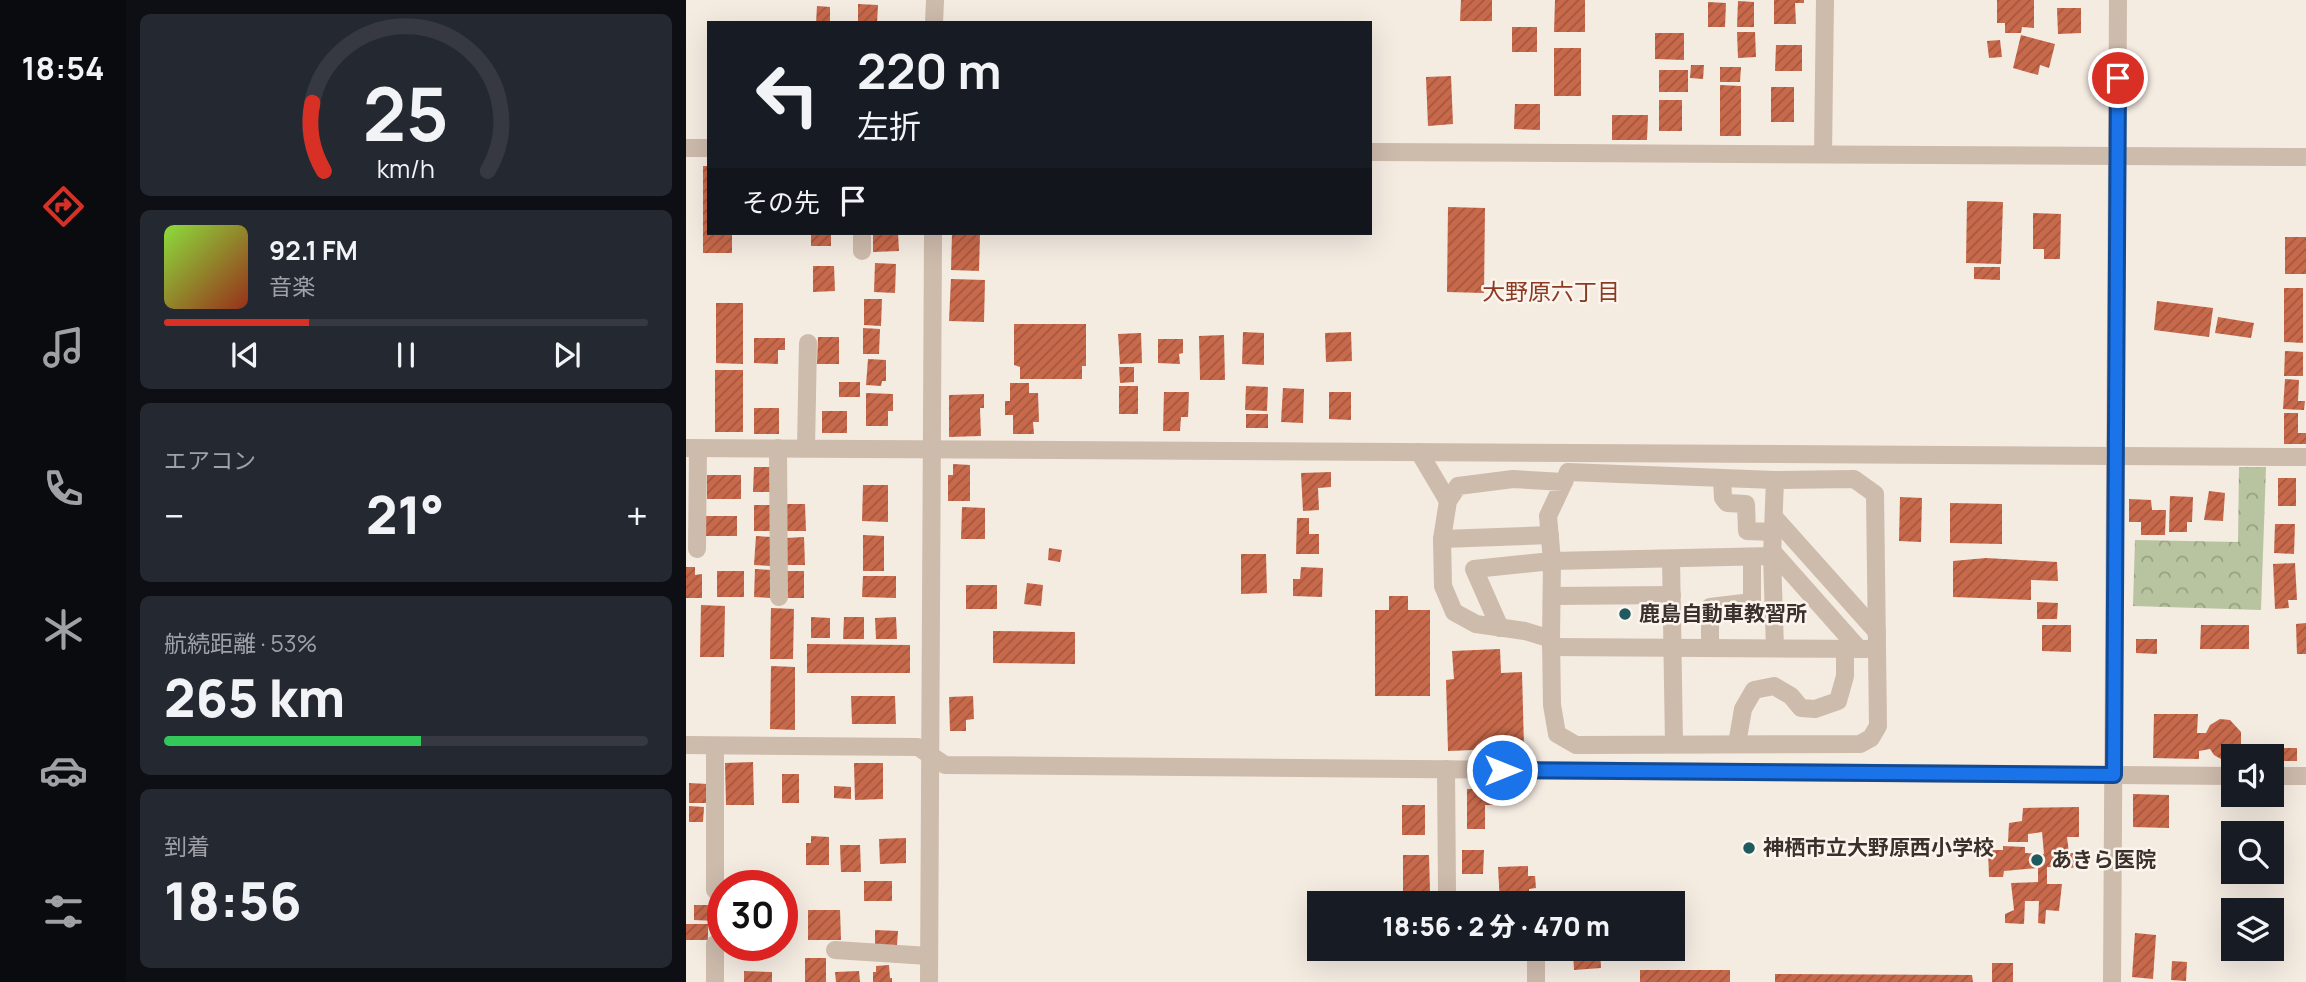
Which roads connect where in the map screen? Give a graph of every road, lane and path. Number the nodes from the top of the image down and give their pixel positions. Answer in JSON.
{"nodes":[{"id":1,"x":934,"y":0,"type":"edge"},
{"id":2,"x":1825,"y":0,"type":"edge"},
{"id":3,"x":2118,"y":0,"type":"edge"},
{"id":4,"x":934,"y":21,"type":"edge"},
{"id":5,"x":686,"y":148,"type":"edge"},
{"id":6,"x":707,"y":148,"type":"edge"},
{"id":7,"x":1372,"y":152,"type":"edge"},
{"id":8,"x":1823,"y":154,"type":"junction"},
{"id":9,"x":2118,"y":155,"type":"junction"},
{"id":10,"x":2306,"y":157,"type":"edge"},
{"id":11,"x":862,"y":235,"type":"edge"},
{"id":12,"x":933,"y":235,"type":"edge"},
{"id":13,"x":862,"y":251,"type":"dead end"},
{"id":14,"x":808,"y":343,"type":"dead end"},
{"id":15,"x":692,"y":448,"type":"edge"},
{"id":16,"x":778,"y":448,"type":"junction"},
{"id":17,"x":806,"y":448,"type":"junction"},
{"id":18,"x":933,"y":449,"type":"junction"},
{"id":19,"x":1419,"y":452,"type":"junction"},
{"id":20,"x":2117,"y":456,"type":"junction"},
{"id":21,"x":2306,"y":457,"type":"edge"},
{"id":22,"x":1722,"y":478,"type":"junction"},
{"id":23,"x":1775,"y":480,"type":"junction"},
{"id":24,"x":1564,"y":482,"type":"junction"},
{"id":25,"x":1448,"y":501,"type":"junction"},
{"id":26,"x":1773,"y":524,"type":"junction"},
{"id":27,"x":1550,"y":535,"type":"junction"},
{"id":28,"x":1442,"y":539,"type":"junction"},
{"id":29,"x":697,"y":549,"type":"dead end"},
{"id":30,"x":1772,"y":553,"type":"junction"},
{"id":31,"x":1752,"y":557,"type":"junction"},
{"id":32,"x":1671,"y":559,"type":"junction"},
{"id":33,"x":1552,"y":561,"type":"junction"},
{"id":34,"x":1672,"y":595,"type":"junction"},
{"id":35,"x":1552,"y":596,"type":"junction"},
{"id":36,"x":779,"y":597,"type":"dead end"},
{"id":37,"x":1500,"y":628,"type":"junction"},
{"id":38,"x":1551,"y":643,"type":"junction"},
{"id":39,"x":1864,"y":644,"type":"junction"},
{"id":40,"x":1672,"y":648,"type":"junction"},
{"id":41,"x":1710,"y":648,"type":"junction"},
{"id":42,"x":1774,"y":648,"type":"junction"},
{"id":43,"x":1674,"y":744,"type":"junction"},
{"id":44,"x":1737,"y":744,"type":"junction"},
{"id":45,"x":686,"y":746,"type":"edge"},
{"id":46,"x":715,"y":746,"type":"junction"},
{"id":47,"x":930,"y":754,"type":"junction"},
{"id":48,"x":1446,"y":769,"type":"junction"},
{"id":49,"x":2114,"y":775,"type":"junction"},
{"id":50,"x":2221,"y":776,"type":"edge"},
{"id":51,"x":2284,"y":776,"type":"edge"},
{"id":52,"x":2306,"y":776,"type":"edge"},
{"id":53,"x":715,"y":870,"type":"edge"},
{"id":54,"x":1447,"y":890,"type":"dead end"},
{"id":55,"x":835,"y":950,"type":"dead end"},
{"id":56,"x":929,"y":956,"type":"junction"},
{"id":57,"x":715,"y":961,"type":"edge"},
{"id":58,"x":1536,"y":961,"type":"edge"},
{"id":59,"x":715,"y":982,"type":"edge"},
{"id":60,"x":929,"y":982,"type":"edge"},
{"id":61,"x":1536,"y":982,"type":"edge"},
{"id":62,"x":2112,"y":982,"type":"edge"}],
"edges":[{"from":1,"to":4,"type":"street"},
{"from":2,"to":8,"type":"street"},
{"from":3,"to":9,"type":"street"},
{"from":5,"to":6,"type":"street"},
{"from":7,"to":8,"type":"street"},
{"from":8,"to":9,"type":"street"},
{"from":9,"to":10,"type":"street"},
{"from":9,"to":20,"type":"street"},
{"from":11,"to":13,"type":"street"},
{"from":12,"to":18,"type":"street"},
{"from":14,"to":17,"type":"street"},
{"from":15,"to":16,"type":"street"},
{"from":15,"to":29,"type":"street"},
{"from":16,"to":17,"type":"street"},
{"from":16,"to":36,"type":"street"},
{"from":17,"to":18,"type":"street"},
{"from":18,"to":19,"type":"street"},
{"from":18,"to":47,"type":"street"},
{"from":19,"to":20,"type":"street"},
{"from":19,"to":25,"type":"street"},
{"from":20,"to":21,"type":"street"},
{"from":20,"to":49,"type":"street"},
{"from":22,"to":23,"type":"street"},
{"from":22,"to":24,"type":"street"},
{"from":22,"to":26,"type":"street"},
{"from":23,"to":26,"type":"street"},
{"from":23,"to":39,"type":"street"},
{"from":24,"to":25,"type":"street"},
{"from":24,"to":27,"type":"street"},
{"from":25,"to":28,"type":"street"},
{"from":26,"to":30,"type":"street"},
{"from":26,"to":39,"type":"street"},
{"from":27,"to":28,"type":"street"},
{"from":27,"to":33,"type":"street"},
{"from":28,"to":37,"type":"street"},
{"from":30,"to":31,"type":"street"},
{"from":30,"to":39,"type":"street"},
{"from":30,"to":42,"type":"street"},
{"from":31,"to":32,"type":"street"},
{"from":31,"to":41,"type":"street"},
{"from":32,"to":33,"type":"street"},
{"from":32,"to":34,"type":"street"},
{"from":33,"to":35,"type":"street"},
{"from":33,"to":37,"type":"street"},
{"from":34,"to":35,"type":"street"},
{"from":34,"to":40,"type":"street"},
{"from":35,"to":38,"type":"street"},
{"from":37,"to":38,"type":"street"},
{"from":38,"to":40,"type":"street"},
{"from":38,"to":43,"type":"street"},
{"from":39,"to":42,"type":"street"},
{"from":39,"to":44,"type":"street"},
{"from":39,"to":44,"type":"street"},
{"from":40,"to":41,"type":"street"},
{"from":40,"to":43,"type":"street"},
{"from":41,"to":42,"type":"street"},
{"from":43,"to":44,"type":"street"},
{"from":45,"to":46,"type":"street"},
{"from":46,"to":47,"type":"street"},
{"from":46,"to":53,"type":"street"},
{"from":47,"to":48,"type":"street"},
{"from":47,"to":56,"type":"street"},
{"from":48,"to":49,"type":"street"},
{"from":48,"to":54,"type":"street"},
{"from":49,"to":50,"type":"street"},
{"from":49,"to":62,"type":"street"},
{"from":51,"to":52,"type":"street"},
{"from":55,"to":56,"type":"street"},
{"from":56,"to":60,"type":"street"},
{"from":57,"to":59,"type":"street"},
{"from":58,"to":61,"type":"street"}]}
